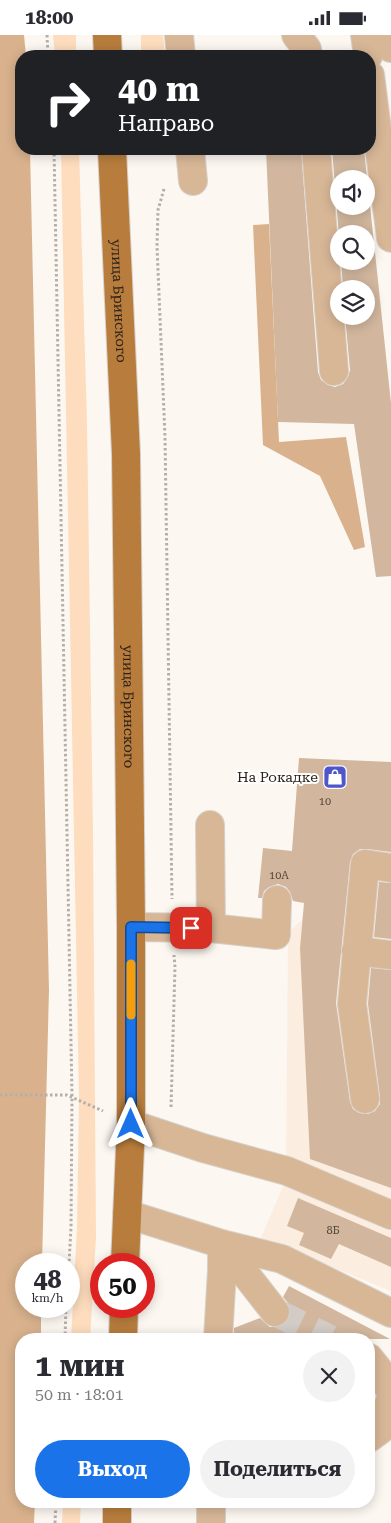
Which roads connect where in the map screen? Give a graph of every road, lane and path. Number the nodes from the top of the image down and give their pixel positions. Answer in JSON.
{"nodes":[{"id":1,"x":46,"y":35,"type":"edge"},
{"id":2,"x":107,"y":35,"type":"edge"},
{"id":3,"x":179,"y":35,"type":"edge"},
{"id":4,"x":296,"y":35,"type":"edge"},
{"id":5,"x":365,"y":35,"type":"edge"},
{"id":6,"x":380,"y":35,"type":"edge"},
{"id":7,"x":391,"y":47,"type":"edge"},
{"id":8,"x":47,"y":50,"type":"edge"},
{"id":9,"x":108,"y":50,"type":"edge"},
{"id":10,"x":180,"y":50,"type":"edge"},
{"id":11,"x":307,"y":50,"type":"edge"},
{"id":12,"x":367,"y":50,"type":"edge"},
{"id":13,"x":376,"y":122,"type":"edge"},
{"id":14,"x":54,"y":155,"type":"edge"},
{"id":15,"x":112,"y":155,"type":"edge"},
{"id":16,"x":191,"y":155,"type":"edge"},
{"id":17,"x":316,"y":155,"type":"edge"},
{"id":18,"x":193,"y":181,"type":"dead end"},
{"id":19,"x":166,"y":184,"type":"dead end"},
{"id":20,"x":391,"y":238,"type":"edge"},
{"id":21,"x":334,"y":371,"type":"dead end"},
{"id":22,"x":210,"y":825,"type":"dead end"},
{"id":23,"x":391,"y":869,"type":"edge"},
{"id":24,"x":277,"y":900,"type":"dead end"},
{"id":25,"x":131,"y":927,"type":"junction"},
{"id":26,"x":172,"y":928,"type":"junction"},
{"id":27,"x":211,"y":928,"type":"junction"},
{"id":28,"x":356,"y":951,"type":"junction"},
{"id":29,"x":391,"y":955,"type":"edge"},
{"id":30,"x":0,"y":1095,"type":"edge"},
{"id":31,"x":72,"y":1096,"type":"junction"},
{"id":32,"x":365,"y":1099,"type":"dead end"},
{"id":33,"x":131,"y":1124,"type":"junction"},
{"id":34,"x":170,"y":1137,"type":"junction"},
{"id":35,"x":127,"y":1214,"type":"junction"},
{"id":36,"x":391,"y":1215,"type":"edge"},
{"id":37,"x":222,"y":1244,"type":"junction"},
{"id":38,"x":69,"y":1253,"type":"edge"},
{"id":39,"x":126,"y":1253,"type":"edge"},
{"id":40,"x":275,"y":1312,"type":"tunnel mouth"},
{"id":41,"x":391,"y":1313,"type":"edge"},
{"id":42,"x":66,"y":1318,"type":"edge"},
{"id":43,"x":124,"y":1318,"type":"edge"},
{"id":44,"x":65,"y":1333,"type":"edge"},
{"id":45,"x":123,"y":1333,"type":"edge"},
{"id":46,"x":218,"y":1333,"type":"edge"},
{"id":47,"x":375,"y":1365,"type":"edge"},
{"id":48,"x":391,"y":1391,"type":"edge"},
{"id":49,"x":391,"y":1398,"type":"edge"},
{"id":50,"x":375,"y":1434,"type":"edge"},
{"id":51,"x":56,"y":1508,"type":"edge"},
{"id":52,"x":117,"y":1508,"type":"edge"},
{"id":53,"x":211,"y":1508,"type":"edge"},
{"id":54,"x":55,"y":1523,"type":"edge"},
{"id":55,"x":117,"y":1523,"type":"edge"},
{"id":56,"x":211,"y":1523,"type":"edge"}],
"edges":[{"from":1,"to":8,"type":"path"},
{"from":2,"to":9,"type":"main road"},
{"from":3,"to":10,"type":"lane"},
{"from":4,"to":11,"type":"lane"},
{"from":5,"to":12,"type":"lane"},
{"from":6,"to":7,"type":"lane"},
{"from":13,"to":20,"type":"lane"},
{"from":14,"to":31,"type":"path"},
{"from":15,"to":25,"type":"main road","name":"улица Бринского"},
{"from":16,"to":18,"type":"lane"},
{"from":17,"to":21,"type":"lane"},
{"from":19,"to":26,"type":"path"},
{"from":22,"to":27,"type":"lane"},
{"from":23,"to":28,"type":"lane"},
{"from":24,"to":27,"type":"lane"},
{"from":25,"to":26,"type":"lane"},
{"from":25,"to":33,"type":"main road","name":"улица Бринского"},
{"from":26,"to":27,"type":"lane"},
{"from":26,"to":34,"type":"path"},
{"from":28,"to":29,"type":"lane"},
{"from":28,"to":32,"type":"lane"},
{"from":30,"to":31,"type":"path"},
{"from":31,"to":38,"type":"path"},
{"from":33,"to":34,"type":"lane"},
{"from":33,"to":35,"type":"main road","name":"улица Бринского"},
{"from":34,"to":36,"type":"lane"},
{"from":35,"to":37,"type":"lane"},
{"from":35,"to":39,"type":"main road","name":"улица Бринского"},
{"from":37,"to":40,"type":"lane"},
{"from":37,"to":41,"type":"lane"},
{"from":37,"to":46,"type":"lane"},
{"from":42,"to":44,"type":"path"},
{"from":43,"to":45,"type":"main road"},
{"from":47,"to":48,"type":"lane"},
{"from":49,"to":50,"type":"lane"},
{"from":51,"to":54,"type":"path"},
{"from":52,"to":55,"type":"main road"},
{"from":53,"to":56,"type":"lane"}]}
